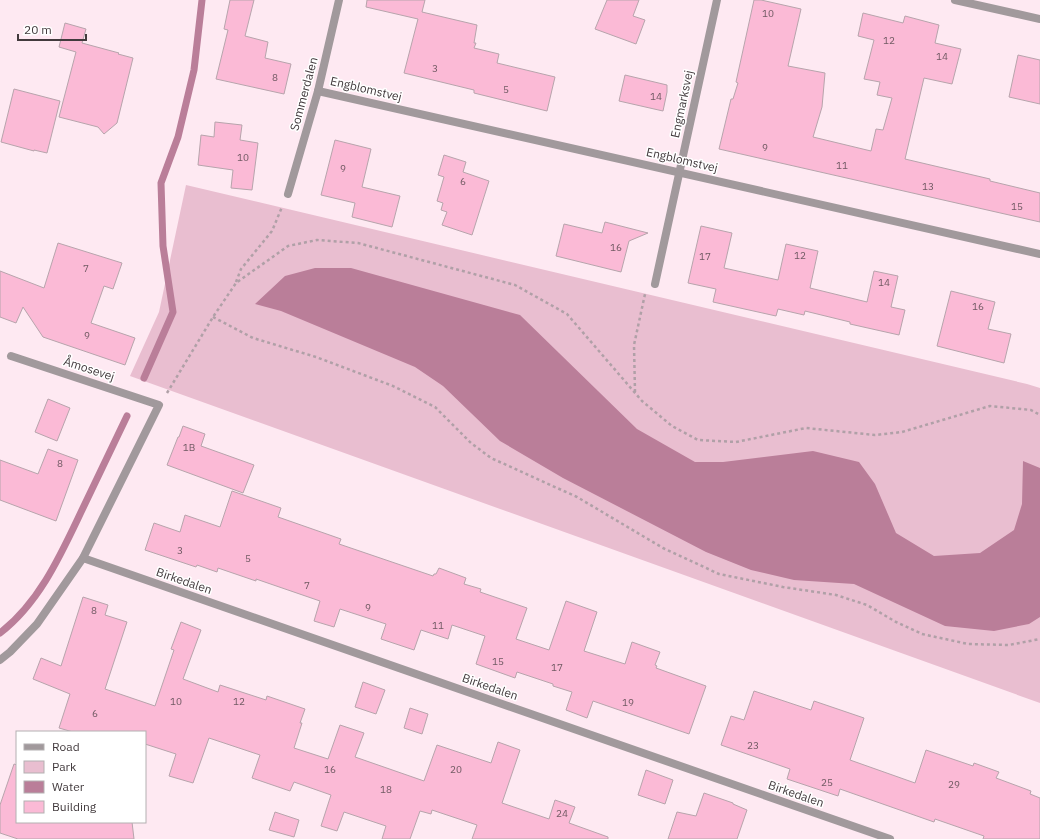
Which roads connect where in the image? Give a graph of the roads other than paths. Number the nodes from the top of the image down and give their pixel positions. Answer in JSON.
{"nodes":[{"id":1,"x":339,"y":0,"type":"edge"},
{"id":2,"x":717,"y":0,"type":"edge"},
{"id":3,"x":955,"y":0,"type":"edge"},
{"id":4,"x":1040,"y":19,"type":"edge"},
{"id":5,"x":318,"y":91,"type":"junction"},
{"id":6,"x":679,"y":172,"type":"junction"},
{"id":7,"x":288,"y":194,"type":"road end"},
{"id":8,"x":1040,"y":254,"type":"edge"},
{"id":9,"x":655,"y":284,"type":"road end"},
{"id":10,"x":11,"y":356,"type":"dead end"},
{"id":11,"x":82,"y":558,"type":"junction"},
{"id":12,"x":0,"y":660,"type":"edge"},
{"id":13,"x":890,"y":839,"type":"edge"}],
"edges":[{"from":1,"to":5,"type":"street","name":"Sommerdalen"},
{"from":2,"to":6,"type":"street","name":"Engmarksvej"},
{"from":3,"to":4,"type":"street"},
{"from":5,"to":6,"type":"street","name":"Engblomstvej"},
{"from":5,"to":7,"type":"street","name":"Sommerdalen"},
{"from":6,"to":8,"type":"street","name":"Engblomstvej"},
{"from":6,"to":9,"type":"street","name":"Engmarksvej"},
{"from":10,"to":11,"type":"street","name":"Åmosevej"},
{"from":11,"to":12,"type":"street"},
{"from":11,"to":13,"type":"street","name":"Birkedalen"}]}
